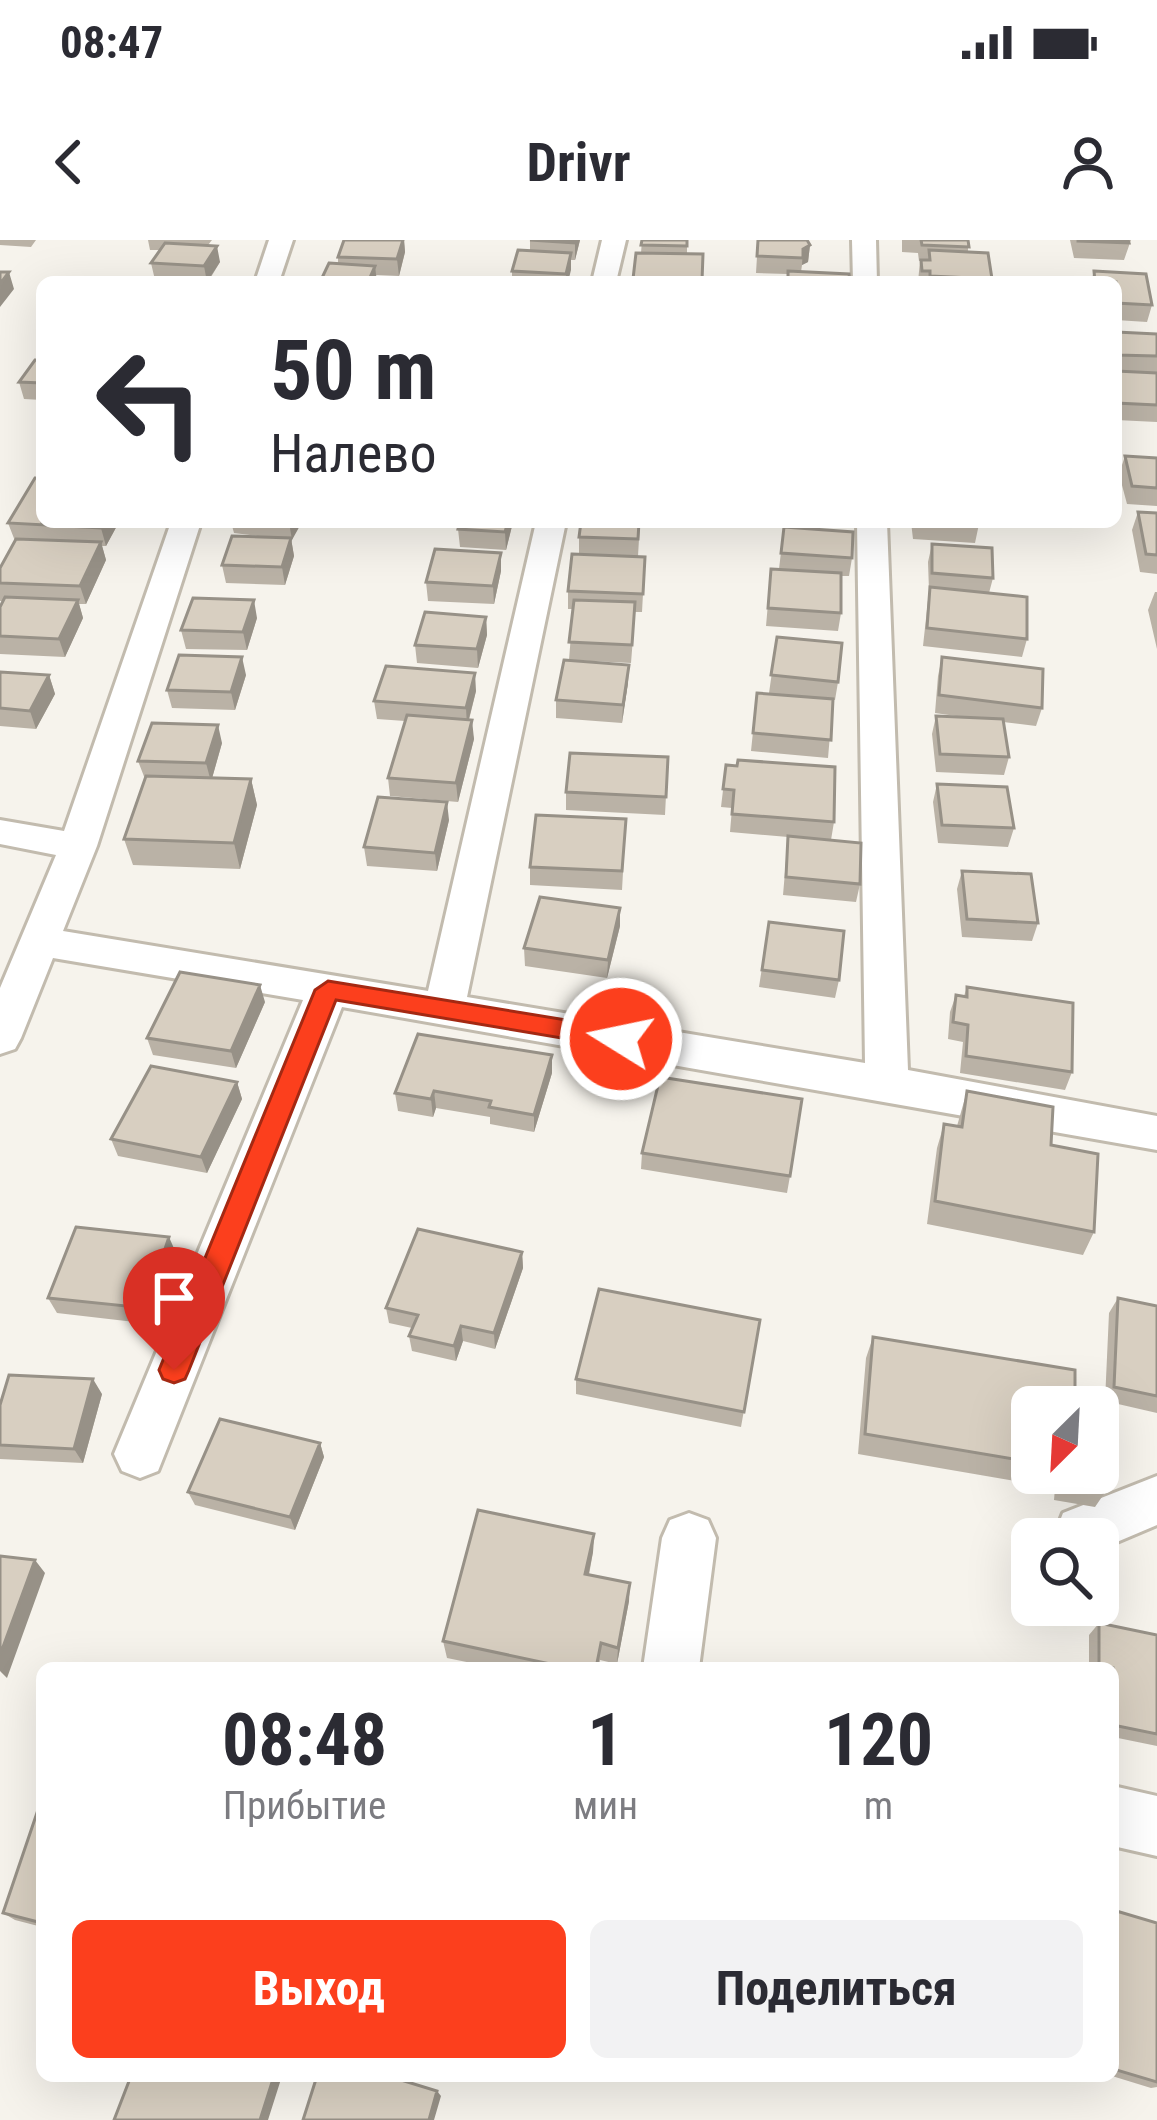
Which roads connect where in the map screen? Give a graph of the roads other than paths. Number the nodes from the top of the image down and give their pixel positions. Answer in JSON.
{"nodes":[{"id":1,"x":280,"y":240,"type":"edge"},
{"id":2,"x":614,"y":240,"type":"edge"},
{"id":3,"x":864,"y":240,"type":"edge"},
{"id":4,"x":268,"y":276,"type":"edge"},
{"id":5,"x":605,"y":276,"type":"edge"},
{"id":6,"x":865,"y":276,"type":"edge"},
{"id":7,"x":184,"y":528,"type":"edge"},
{"id":8,"x":550,"y":528,"type":"edge"},
{"id":9,"x":872,"y":528,"type":"edge"},
{"id":10,"x":0,"y":832,"type":"edge"},
{"id":11,"x":78,"y":846,"type":"junction"},
{"id":12,"x":38,"y":941,"type":"junction"},
{"id":13,"x":328,"y":990,"type":"junction"},
{"id":14,"x":444,"y":1009,"type":"junction"},
{"id":15,"x":0,"y":1037,"type":"edge"},
{"id":16,"x":887,"y":1083,"type":"junction"},
{"id":17,"x":1157,"y":1133,"type":"edge"},
{"id":18,"x":140,"y":1454,"type":"dead end"},
{"id":19,"x":1157,"y":1500,"type":"edge"},
{"id":20,"x":1113,"y":1518,"type":"edge"},
{"id":21,"x":689,"y":1538,"type":"dead end"},
{"id":22,"x":671,"y":1662,"type":"edge"},
{"id":23,"x":1119,"y":1817,"type":"edge"},
{"id":24,"x":1157,"y":1826,"type":"edge"}],
"edges":[{"from":1,"to":4,"type":"street"},
{"from":2,"to":5,"type":"street"},
{"from":3,"to":6,"type":"street"},
{"from":7,"to":11,"type":"street"},
{"from":8,"to":14,"type":"street"},
{"from":9,"to":16,"type":"street"},
{"from":10,"to":11,"type":"street"},
{"from":11,"to":12,"type":"street"},
{"from":12,"to":13,"type":"street"},
{"from":12,"to":15,"type":"street"},
{"from":13,"to":14,"type":"street"},
{"from":13,"to":18,"type":"street"},
{"from":14,"to":16,"type":"street"},
{"from":16,"to":17,"type":"street"},
{"from":19,"to":20,"type":"street"},
{"from":21,"to":22,"type":"street"},
{"from":23,"to":24,"type":"street"}]}
